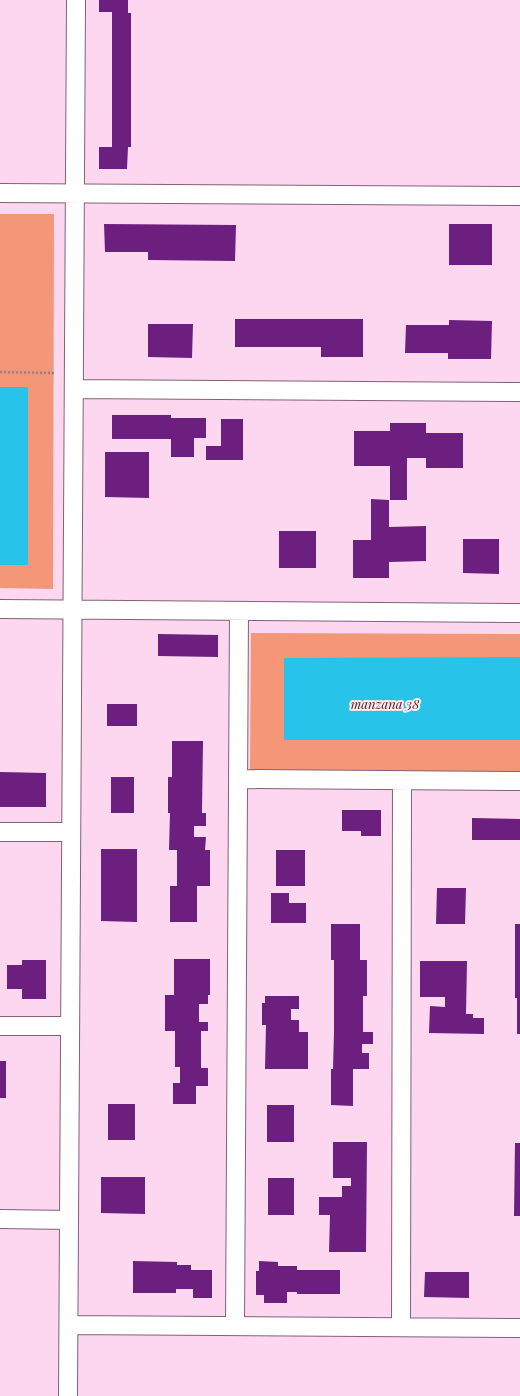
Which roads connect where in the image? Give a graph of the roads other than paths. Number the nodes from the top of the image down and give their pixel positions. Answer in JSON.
{"nodes":[{"id":1,"x":76,"y":0,"type":"edge"},
{"id":2,"x":0,"y":193,"type":"edge"},
{"id":3,"x":75,"y":194,"type":"junction"},
{"id":4,"x":520,"y":196,"type":"edge"},
{"id":5,"x":74,"y":381,"type":"junction"},
{"id":6,"x":520,"y":392,"type":"edge"},
{"id":7,"x":0,"y":609,"type":"edge"},
{"id":8,"x":73,"y":610,"type":"junction"},
{"id":9,"x":239,"y":611,"type":"junction"},
{"id":10,"x":520,"y":613,"type":"edge"},
{"id":11,"x":238,"y":779,"type":"junction"},
{"id":12,"x":402,"y":780,"type":"junction"},
{"id":13,"x":520,"y":781,"type":"edge"},
{"id":14,"x":0,"y":832,"type":"edge"},
{"id":15,"x":72,"y":832,"type":"junction"},
{"id":16,"x":0,"y":1026,"type":"edge"},
{"id":17,"x":70,"y":1026,"type":"junction"},
{"id":18,"x":0,"y":1219,"type":"edge"},
{"id":19,"x":70,"y":1220,"type":"junction"},
{"id":20,"x":69,"y":1325,"type":"junction"},
{"id":21,"x":235,"y":1326,"type":"junction"},
{"id":22,"x":401,"y":1327,"type":"junction"},
{"id":23,"x":520,"y":1328,"type":"edge"},
{"id":24,"x":68,"y":1396,"type":"edge"}],
"edges":[{"from":1,"to":3,"type":"street"},
{"from":2,"to":3,"type":"street"},
{"from":3,"to":4,"type":"street"},
{"from":3,"to":5,"type":"street"},
{"from":5,"to":6,"type":"street"},
{"from":5,"to":8,"type":"street"},
{"from":7,"to":8,"type":"street"},
{"from":8,"to":9,"type":"street"},
{"from":8,"to":15,"type":"street"},
{"from":9,"to":10,"type":"street"},
{"from":9,"to":11,"type":"street"},
{"from":11,"to":12,"type":"street"},
{"from":11,"to":21,"type":"street"},
{"from":12,"to":13,"type":"street"},
{"from":12,"to":22,"type":"street"},
{"from":14,"to":15,"type":"street"},
{"from":15,"to":17,"type":"street"},
{"from":16,"to":17,"type":"street"},
{"from":17,"to":19,"type":"street"},
{"from":18,"to":19,"type":"street"},
{"from":19,"to":20,"type":"street"},
{"from":20,"to":21,"type":"street"},
{"from":20,"to":24,"type":"street"},
{"from":21,"to":22,"type":"street"},
{"from":22,"to":23,"type":"street"}]}
